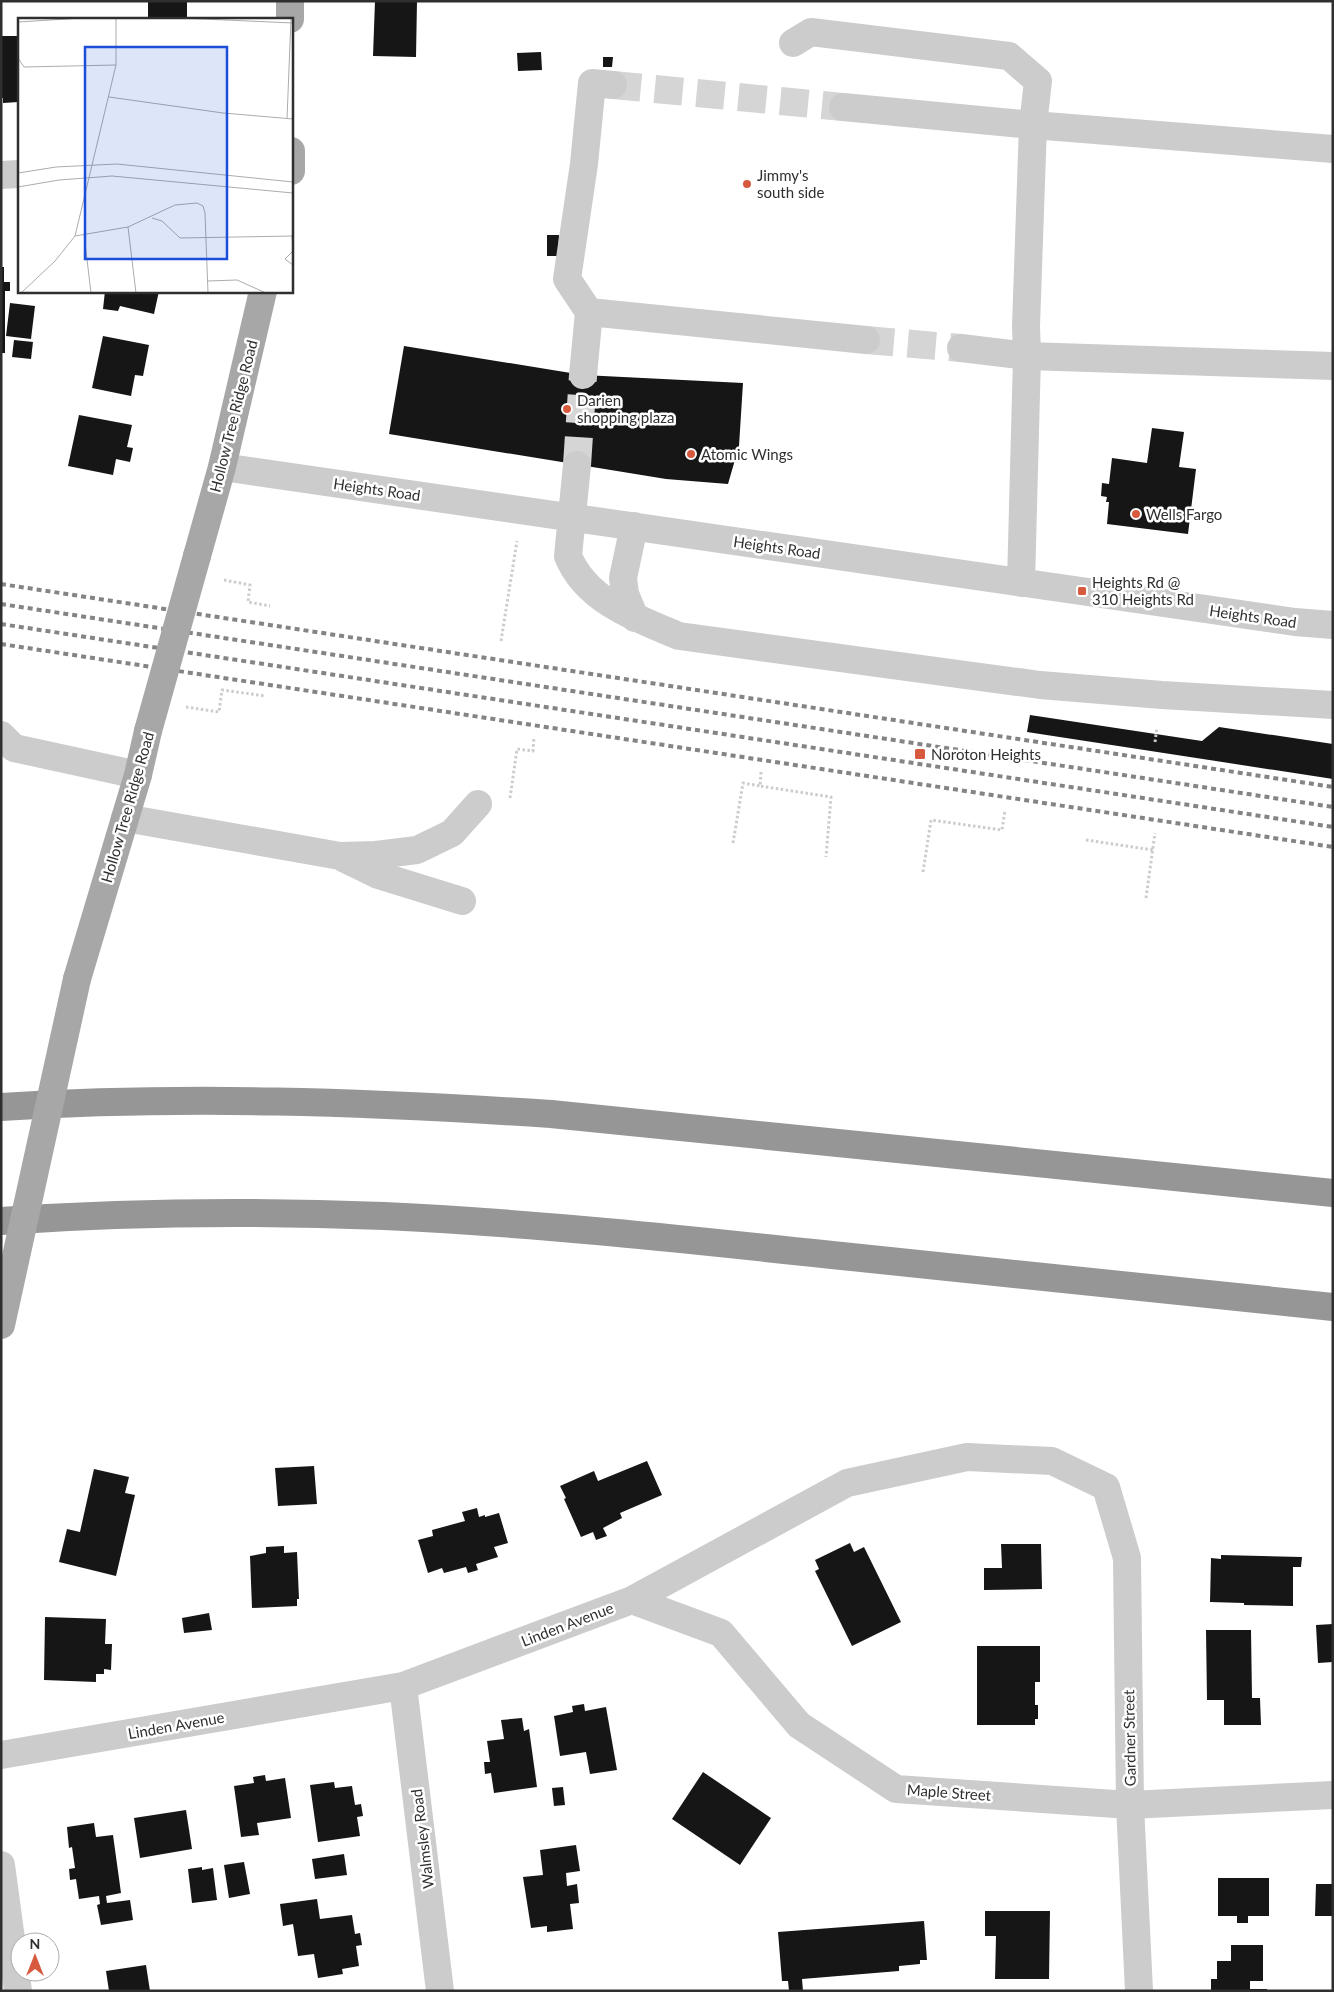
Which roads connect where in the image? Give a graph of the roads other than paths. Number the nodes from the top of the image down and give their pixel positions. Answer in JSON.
{"nodes":[{"id":1,"x":290,"y":1,"type":"edge"},
{"id":2,"x":290,"y":18,"type":"edge"},
{"id":3,"x":793,"y":42,"type":"dead end"},
{"id":4,"x":613,"y":85,"type":"tunnel mouth"},
{"id":5,"x":842,"y":107,"type":"tunnel mouth"},
{"id":6,"x":1033,"y":125,"type":"junction"},
{"id":7,"x":1333,"y":149,"type":"edge"},
{"id":8,"x":18,"y":174,"type":"edge"},
{"id":9,"x":1,"y":175,"type":"edge"},
{"id":10,"x":263,"y":292,"type":"edge"},
{"id":11,"x":589,"y":312,"type":"junction"},
{"id":12,"x":866,"y":340,"type":"tunnel mouth"},
{"id":13,"x":961,"y":348,"type":"tunnel mouth"},
{"id":14,"x":1027,"y":356,"type":"junction"},
{"id":15,"x":1333,"y":366,"type":"edge"},
{"id":16,"x":584,"y":375,"type":"tunnel mouth"},
{"id":17,"x":577,"y":465,"type":"tunnel mouth"},
{"id":18,"x":222,"y":467,"type":"junction"},
{"id":19,"x":571,"y":517,"type":"junction"},
{"id":20,"x":634,"y":526,"type":"junction"},
{"id":21,"x":1021,"y":583,"type":"junction"},
{"id":22,"x":635,"y":618,"type":"junction"},
{"id":23,"x":1333,"y":625,"type":"edge"},
{"id":24,"x":1333,"y":705,"type":"edge"},
{"id":25,"x":5,"y":745,"type":"edge"},
{"id":26,"x":138,"y":775,"type":"junction"},
{"id":27,"x":478,"y":804,"type":"dead end"},
{"id":28,"x":125,"y":818,"type":"junction"},
{"id":29,"x":340,"y":856,"type":"junction"},
{"id":30,"x":462,"y":902,"type":"dead end"},
{"id":31,"x":1,"y":1107,"type":"edge"},
{"id":32,"x":1333,"y":1193,"type":"edge"},
{"id":33,"x":1,"y":1221,"type":"edge"},
{"id":34,"x":1333,"y":1307,"type":"edge"},
{"id":35,"x":1,"y":1324,"type":"edge"},
{"id":36,"x":1106,"y":1488,"type":"joint"},
{"id":37,"x":632,"y":1600,"type":"junction"},
{"id":38,"x":403,"y":1686,"type":"junction"},
{"id":39,"x":1,"y":1755,"type":"edge"},
{"id":40,"x":1333,"y":1795,"type":"edge"},
{"id":41,"x":1130,"y":1805,"type":"junction"},
{"id":42,"x":1,"y":1864,"type":"edge"},
{"id":43,"x":18,"y":1991,"type":"edge"},
{"id":44,"x":440,"y":1991,"type":"edge"},
{"id":45,"x":1139,"y":1991,"type":"edge"}],
"edges":[{"from":1,"to":2,"type":"main road"},
{"from":3,"to":6,"type":"street"},
{"from":4,"to":11,"type":"street"},
{"from":5,"to":6,"type":"street"},
{"from":6,"to":7,"type":"street"},
{"from":6,"to":14,"type":"street"},
{"from":8,"to":9,"type":"street"},
{"from":10,"to":18,"type":"main road","name":"Hollow Tree Ridge Road"},
{"from":11,"to":12,"type":"street"},
{"from":11,"to":16,"type":"street"},
{"from":13,"to":14,"type":"street"},
{"from":14,"to":15,"type":"street"},
{"from":14,"to":21,"type":"street"},
{"from":17,"to":19,"type":"street"},
{"from":18,"to":19,"type":"street","name":"Heights Road"},
{"from":18,"to":26,"type":"main road","name":"Hollow Tree Ridge Road","bridge":true},
{"from":19,"to":20,"type":"street","name":"Heights Road"},
{"from":19,"to":22,"type":"street"},
{"from":20,"to":21,"type":"street","name":"Heights Road"},
{"from":20,"to":22,"type":"street"},
{"from":21,"to":23,"type":"street","name":"Heights Road"},
{"from":22,"to":24,"type":"street"},
{"from":25,"to":26,"type":"street"},
{"from":26,"to":28,"type":"main road","name":"Hollow Tree Ridge Road"},
{"from":27,"to":29,"type":"street"},
{"from":28,"to":29,"type":"street"},
{"from":28,"to":35,"type":"main road","name":"Hollow Tree Ridge Road","bridge":true},
{"from":29,"to":30,"type":"street"},
{"from":31,"to":32,"type":"highway"},
{"from":33,"to":34,"type":"highway"},
{"from":36,"to":37,"type":"street","name":"Linden Avenue"},
{"from":36,"to":41,"type":"street","name":"Gardner Street"},
{"from":37,"to":38,"type":"street","name":"Linden Avenue"},
{"from":37,"to":41,"type":"street","name":"Maple Street"},
{"from":38,"to":39,"type":"street","name":"Linden Avenue"},
{"from":38,"to":44,"type":"street","name":"Walmsley Road"},
{"from":40,"to":41,"type":"street","name":"Maple Street"},
{"from":41,"to":45,"type":"street","name":"Gardner Street"},
{"from":42,"to":43,"type":"street"}]}
